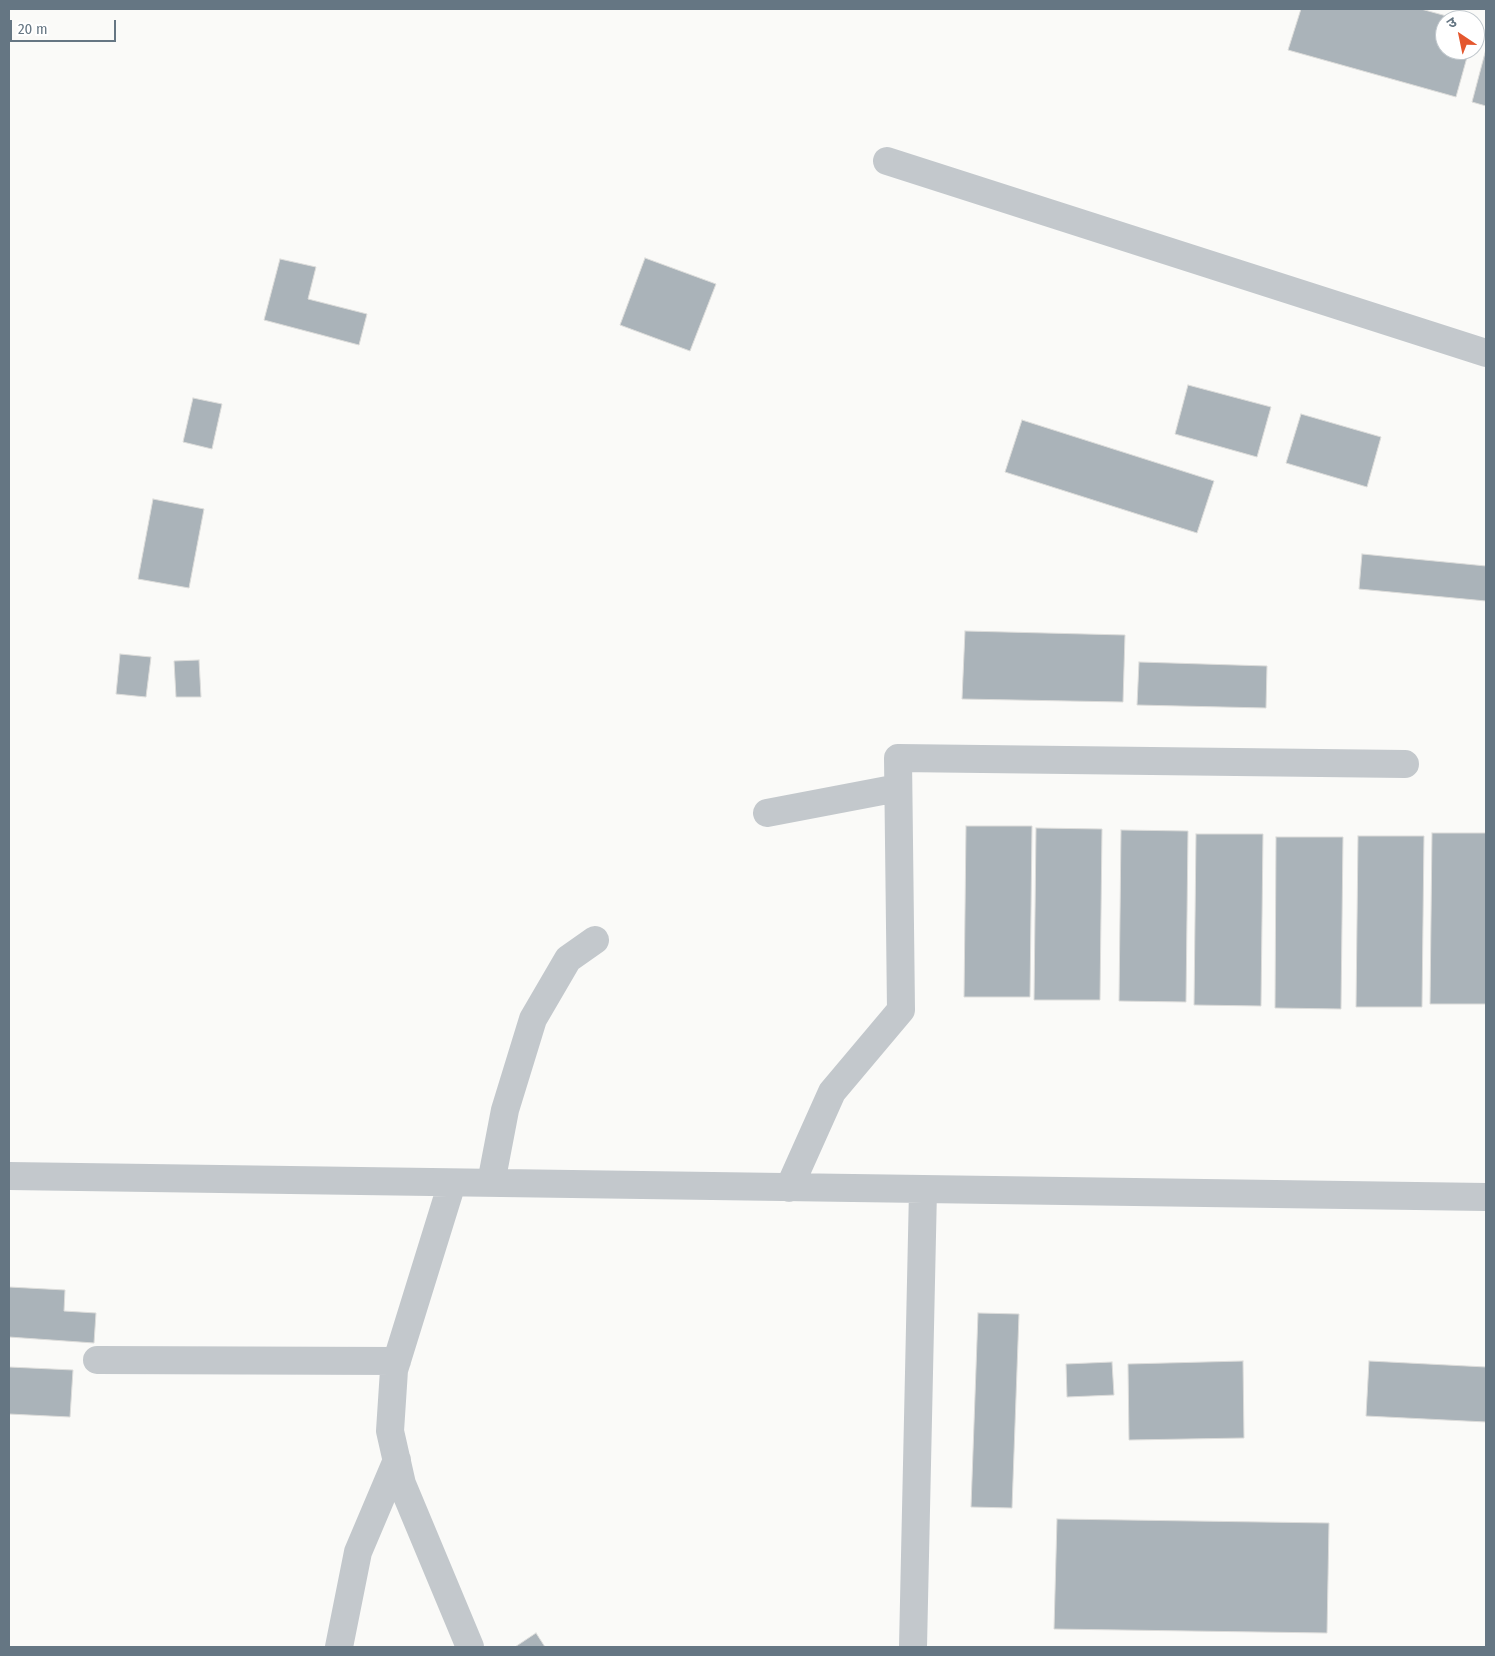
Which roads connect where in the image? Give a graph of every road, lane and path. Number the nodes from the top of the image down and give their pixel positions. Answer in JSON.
{"nodes":[{"id":1,"x":887,"y":161,"type":"dead end"},
{"id":2,"x":1486,"y":353,"type":"edge"},
{"id":3,"x":1405,"y":764,"type":"dead end"},
{"id":4,"x":898,"y":788,"type":"junction"},
{"id":5,"x":767,"y":813,"type":"dead end"},
{"id":6,"x":594,"y":940,"type":"dead end"},
{"id":7,"x":9,"y":1176,"type":"edge"},
{"id":8,"x":452,"y":1183,"type":"junction"},
{"id":9,"x":491,"y":1183,"type":"junction"},
{"id":10,"x":789,"y":1188,"type":"junction"},
{"id":11,"x":923,"y":1190,"type":"junction"},
{"id":12,"x":1486,"y":1197,"type":"edge"},
{"id":13,"x":97,"y":1360,"type":"dead end"},
{"id":14,"x":397,"y":1360,"type":"junction"},
{"id":15,"x":397,"y":1460,"type":"junction"},
{"id":16,"x":339,"y":1647,"type":"edge"},
{"id":17,"x":470,"y":1647,"type":"edge"},
{"id":18,"x":913,"y":1647,"type":"edge"}],
"edges":[{"from":1,"to":2,"type":"street"},
{"from":3,"to":4,"type":"street"},
{"from":4,"to":5,"type":"street"},
{"from":4,"to":10,"type":"street"},
{"from":6,"to":9,"type":"street"},
{"from":7,"to":8,"type":"street"},
{"from":8,"to":9,"type":"street"},
{"from":8,"to":14,"type":"street"},
{"from":9,"to":10,"type":"street"},
{"from":10,"to":11,"type":"street"},
{"from":11,"to":12,"type":"street"},
{"from":11,"to":18,"type":"street"},
{"from":13,"to":14,"type":"street"},
{"from":14,"to":15,"type":"street"},
{"from":15,"to":16,"type":"street"},
{"from":15,"to":17,"type":"street"}]}
